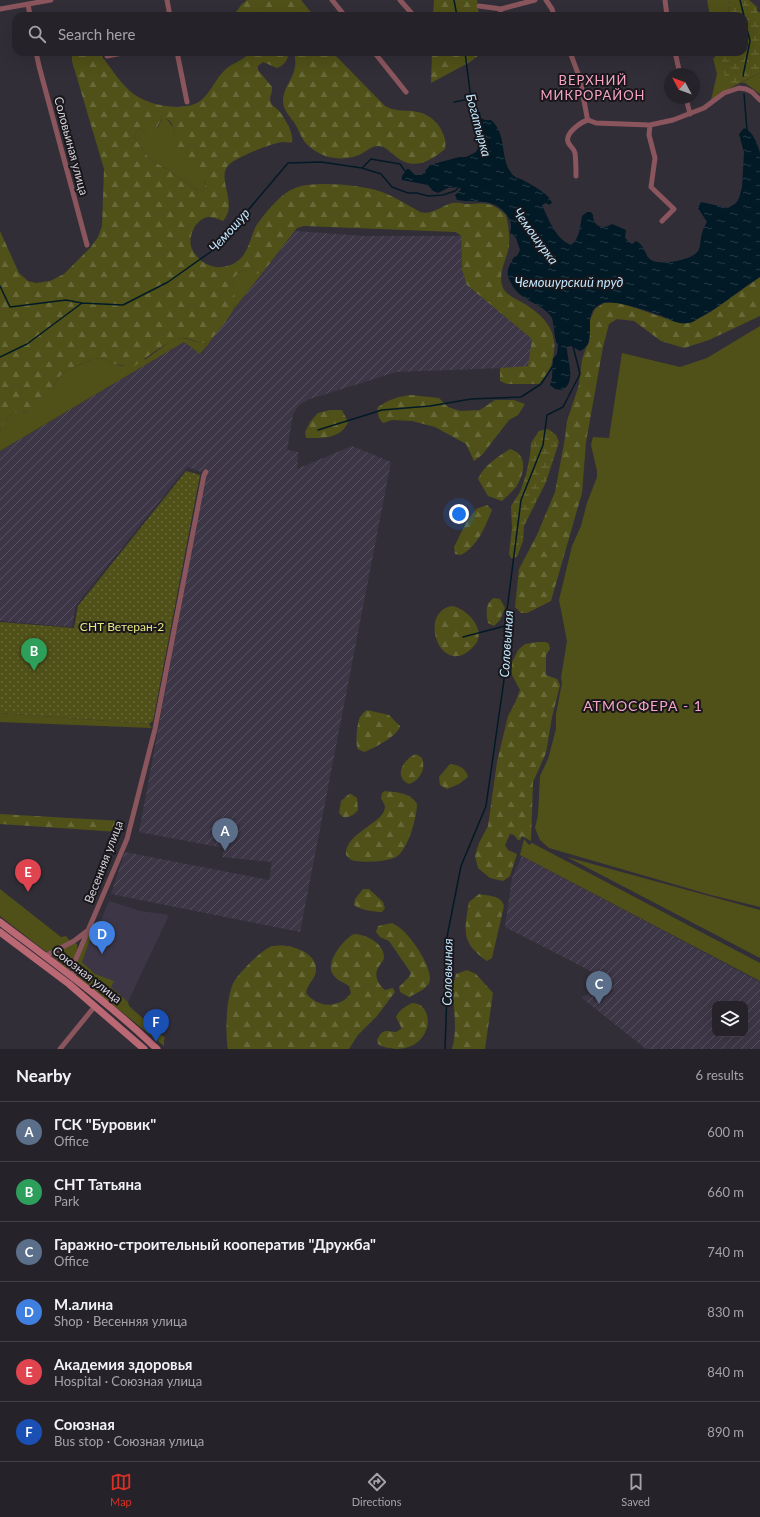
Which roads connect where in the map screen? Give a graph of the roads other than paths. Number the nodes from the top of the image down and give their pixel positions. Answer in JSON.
{"nodes":[{"id":1,"x":51,"y":0,"type":"edge"},
{"id":2,"x":167,"y":0,"type":"edge"},
{"id":3,"x":332,"y":0,"type":"edge"},
{"id":4,"x":400,"y":0,"type":"edge"},
{"id":5,"x":535,"y":0,"type":"edge"},
{"id":6,"x":546,"y":0,"type":"edge"},
{"id":7,"x":665,"y":0,"type":"edge"},
{"id":8,"x":28,"y":4,"type":"junction"},
{"id":9,"x":479,"y":6,"type":"dead end"},
{"id":10,"x":0,"y":9,"type":"edge"},
{"id":11,"x":501,"y":9,"type":"junction"},
{"id":12,"x":29,"y":12,"type":"edge"},
{"id":13,"x":169,"y":12,"type":"edge"},
{"id":14,"x":342,"y":12,"type":"edge"},
{"id":15,"x":410,"y":12,"type":"edge"},
{"id":16,"x":501,"y":12,"type":"edge"},
{"id":17,"x":553,"y":12,"type":"edge"},
{"id":18,"x":666,"y":12,"type":"edge"},
{"id":19,"x":37,"y":56,"type":"edge"},
{"id":20,"x":178,"y":56,"type":"edge"},
{"id":21,"x":377,"y":56,"type":"edge"},
{"id":22,"x":571,"y":56,"type":"edge"},
{"id":23,"x":676,"y":56,"type":"edge"},
{"id":24,"x":679,"y":68,"type":"edge"},
{"id":25,"x":406,"y":92,"type":"dead end"},
{"id":26,"x":760,"y":100,"type":"edge"},
{"id":27,"x":187,"y":102,"type":"dead end"},
{"id":28,"x":688,"y":104,"type":"edge"},
{"id":29,"x":690,"y":114,"type":"junction"},
{"id":30,"x":588,"y":120,"type":"junction"},
{"id":31,"x":650,"y":125,"type":"junction"},
{"id":32,"x":576,"y":176,"type":"dead end"},
{"id":33,"x":662,"y":221,"type":"dead end"},
{"id":34,"x":87,"y":245,"type":"dead end"},
{"id":35,"x":206,"y":472,"type":"dead end"},
{"id":36,"x":0,"y":922,"type":"edge"},
{"id":37,"x":88,"y":930,"type":"junction"},
{"id":38,"x":0,"y":932,"type":"edge"},
{"id":39,"x":45,"y":956,"type":"junction"},
{"id":40,"x":74,"y":977,"type":"junction"},
{"id":41,"x":69,"y":984,"type":"junction"},
{"id":42,"x":95,"y":1006,"type":"junction"},
{"id":43,"x":129,"y":1023,"type":"junction"},
{"id":44,"x":123,"y":1030,"type":"junction"},
{"id":45,"x":60,"y":1049,"type":"edge"},
{"id":46,"x":144,"y":1049,"type":"edge"},
{"id":47,"x":157,"y":1049,"type":"edge"}],
"edges":[{"from":1,"to":8,"type":"street"},
{"from":2,"to":13,"type":"street"},
{"from":3,"to":14,"type":"street"},
{"from":4,"to":15,"type":"street"},
{"from":5,"to":11,"type":"street"},
{"from":6,"to":17,"type":"street"},
{"from":7,"to":18,"type":"street"},
{"from":8,"to":10,"type":"street"},
{"from":8,"to":12,"type":"street"},
{"from":9,"to":11,"type":"street"},
{"from":11,"to":16,"type":"street"},
{"from":19,"to":34,"type":"street","name":"Соловьиная улица"},
{"from":20,"to":27,"type":"street"},
{"from":21,"to":25,"type":"street"},
{"from":22,"to":30,"type":"street"},
{"from":23,"to":24,"type":"street"},
{"from":26,"to":29,"type":"street"},
{"from":28,"to":29,"type":"street"},
{"from":29,"to":31,"type":"street"},
{"from":30,"to":31,"type":"street"},
{"from":30,"to":32,"type":"street"},
{"from":31,"to":33,"type":"street"},
{"from":35,"to":37,"type":"street","name":"Весенняя улица"},
{"from":36,"to":39,"type":"main road","name":"Союзная улица"},
{"from":37,"to":39,"type":"street"},
{"from":37,"to":40,"type":"street","name":"Весенняя улица"},
{"from":38,"to":41,"type":"main road","name":"Союзная улица"},
{"from":39,"to":40,"type":"main road","name":"Союзная улица"},
{"from":40,"to":41,"type":"main road"},
{"from":40,"to":43,"type":"main road","name":"Союзная улица"},
{"from":41,"to":42,"type":"main road","name":"Союзная улица"},
{"from":42,"to":44,"type":"main road","name":"Союзная улица"},
{"from":42,"to":45,"type":"street"},
{"from":43,"to":44,"type":"main road"},
{"from":43,"to":47,"type":"main road","name":"Союзная улица"},
{"from":44,"to":46,"type":"main road","name":"Союзная улица"}]}
